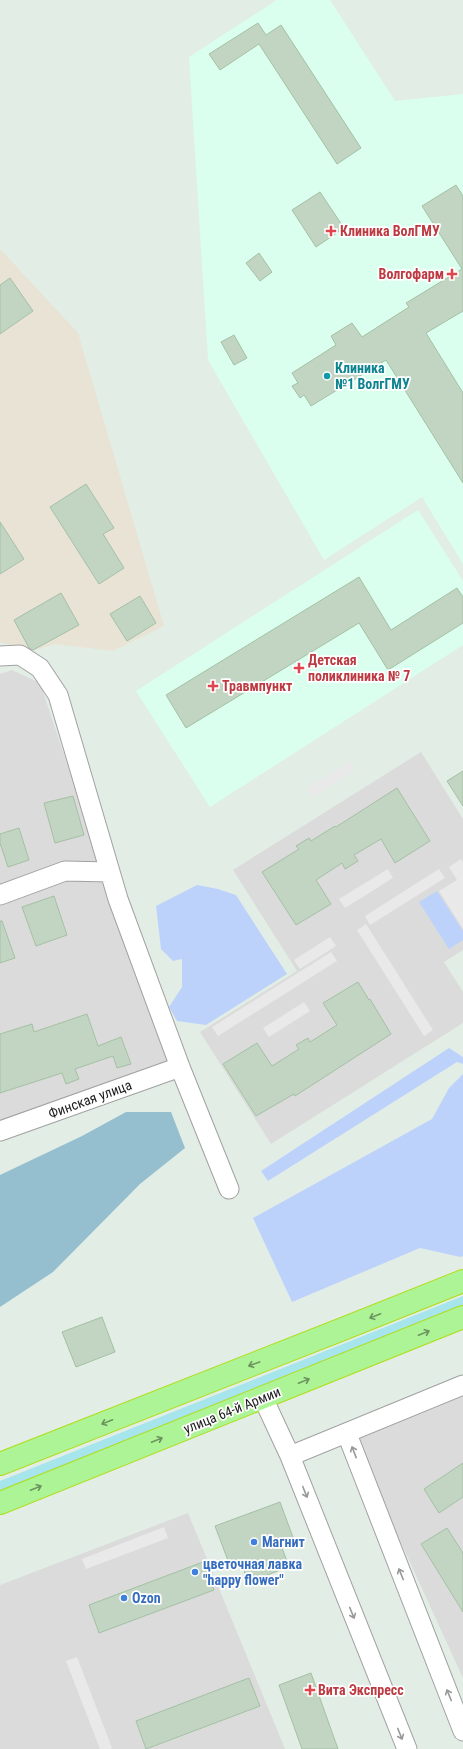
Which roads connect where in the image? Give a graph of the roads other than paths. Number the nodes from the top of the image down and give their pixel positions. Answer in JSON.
{"nodes":[{"id":1,"x":0,"y":656,"type":"edge"},
{"id":2,"x":110,"y":872,"type":"junction"},
{"id":3,"x":0,"y":895,"type":"edge"},
{"id":4,"x":180,"y":1067,"type":"junction"},
{"id":5,"x":0,"y":1132,"type":"edge"},
{"id":6,"x":229,"y":1189,"type":"dead end"},
{"id":7,"x":463,"y":1281,"type":"edge"},
{"id":8,"x":463,"y":1317,"type":"edge"},
{"id":9,"x":463,"y":1385,"type":"edge"},
{"id":10,"x":263,"y":1398,"type":"junction"},
{"id":11,"x":347,"y":1434,"type":"junction"},
{"id":12,"x":290,"y":1456,"type":"junction"},
{"id":13,"x":0,"y":1464,"type":"edge"},
{"id":14,"x":0,"y":1503,"type":"edge"},
{"id":15,"x":463,"y":1731,"type":"edge"},
{"id":16,"x":407,"y":1749,"type":"edge"}],
"edges":[{"from":1,"to":2,"type":"street"},
{"from":2,"to":3,"type":"street"},
{"from":2,"to":4,"type":"street"},
{"from":4,"to":5,"type":"street","name":"Финская улица"},
{"from":4,"to":6,"type":"street"},
{"from":7,"to":13,"type":"highway","one_way":true},
{"from":10,"to":8,"type":"highway","name":"улица 64-й Армии","one_way":true},
{"from":9,"to":11,"type":"street"},
{"from":10,"to":12,"type":"street"},
{"from":14,"to":10,"type":"highway","name":"улица 64-й Армии","one_way":true},
{"from":11,"to":12,"type":"street"},
{"from":15,"to":11,"type":"street","one_way":true},
{"from":12,"to":16,"type":"street","one_way":true}]}
